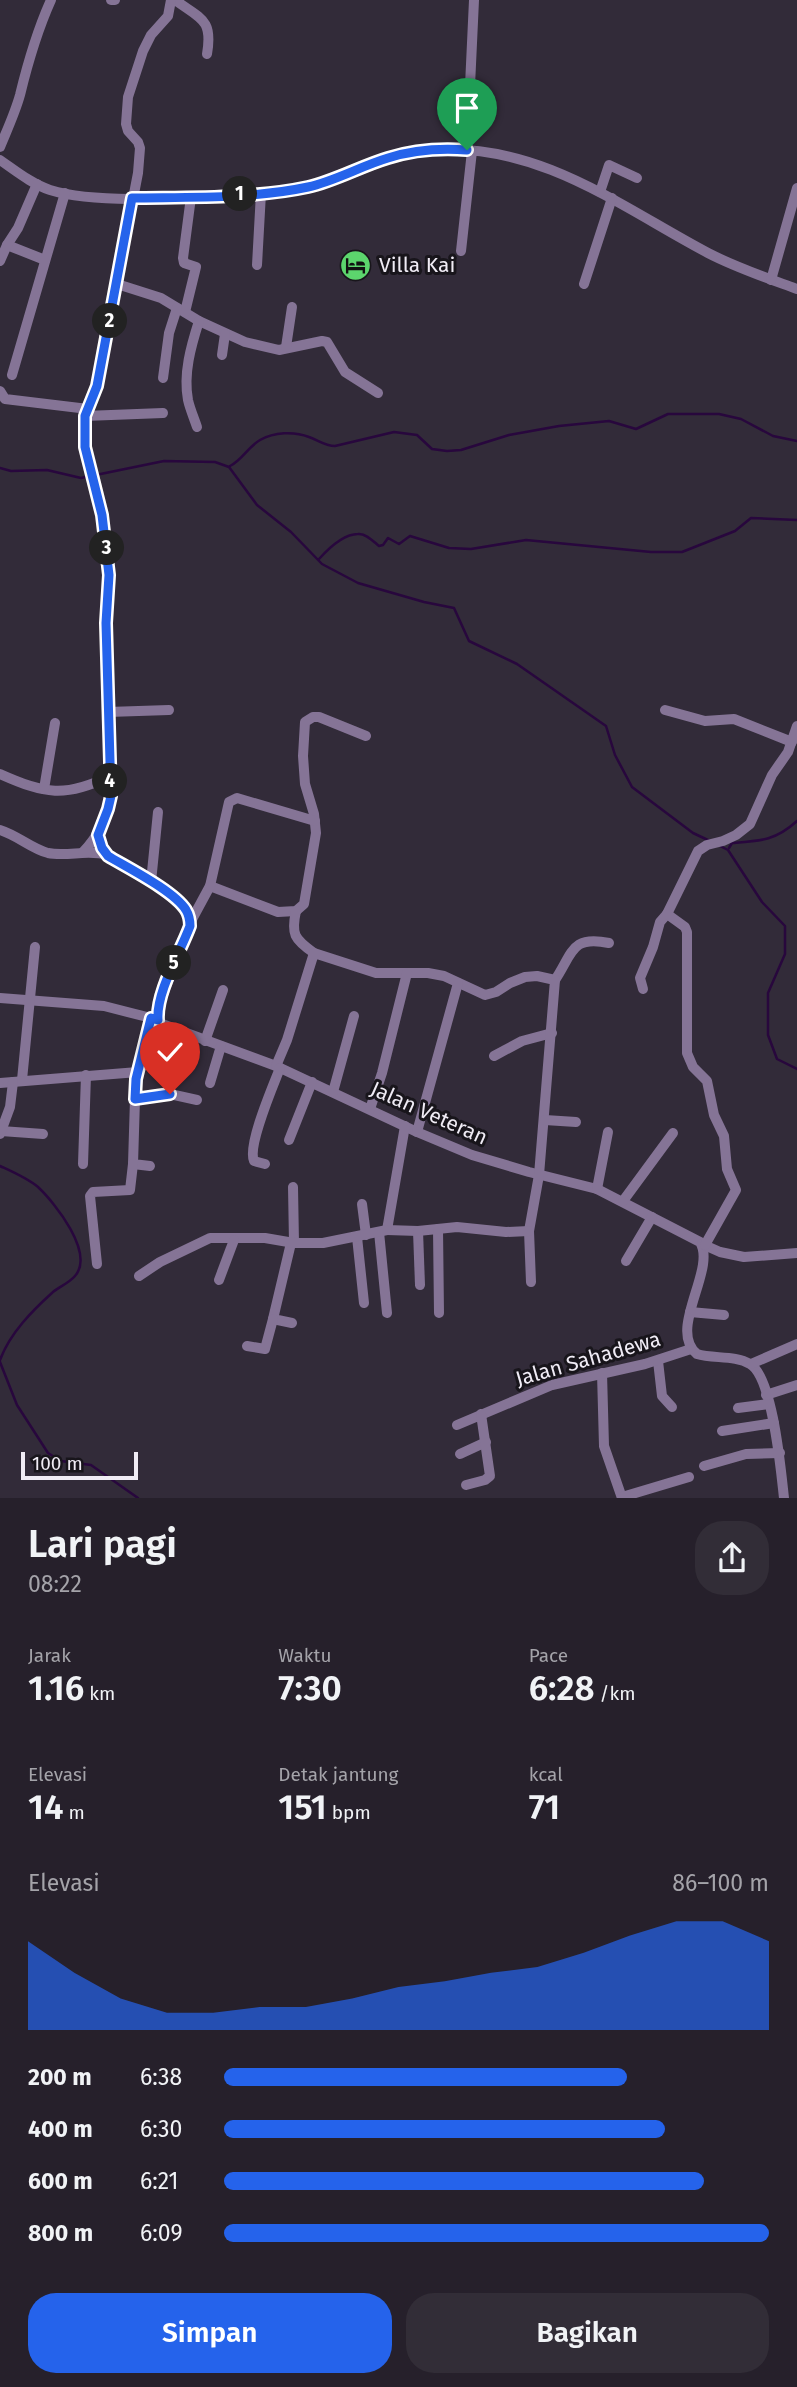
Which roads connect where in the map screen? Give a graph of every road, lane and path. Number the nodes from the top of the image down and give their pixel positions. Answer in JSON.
{"nodes":[{"id":1,"x":51,"y":0,"type":"edge"},
{"id":2,"x":173,"y":0,"type":"edge"},
{"id":3,"x":474,"y":0,"type":"edge"},
{"id":4,"x":207,"y":54,"type":"dead end"},
{"id":5,"x":0,"y":147,"type":"edge"},
{"id":6,"x":470,"y":150,"type":"junction"},
{"id":7,"x":0,"y":160,"type":"edge"},
{"id":8,"x":637,"y":178,"type":"dead end"},
{"id":9,"x":37,"y":184,"type":"junction"},
{"id":10,"x":797,"y":188,"type":"edge"},
{"id":11,"x":600,"y":192,"type":"junction"},
{"id":12,"x":65,"y":193,"type":"junction"},
{"id":13,"x":261,"y":193,"type":"junction"},
{"id":14,"x":191,"y":197,"type":"junction"},
{"id":15,"x":132,"y":198,"type":"junction"},
{"id":16,"x":612,"y":198,"type":"junction"},
{"id":17,"x":7,"y":245,"type":"junction"},
{"id":18,"x":461,"y":251,"type":"dead end"},
{"id":19,"x":45,"y":260,"type":"junction"},
{"id":20,"x":0,"y":261,"type":"edge"},
{"id":21,"x":257,"y":265,"type":"dead end"},
{"id":22,"x":771,"y":280,"type":"junction"},
{"id":23,"x":117,"y":284,"type":"junction"},
{"id":24,"x":584,"y":284,"type":"dead end"},
{"id":25,"x":797,"y":289,"type":"edge"},
{"id":26,"x":292,"y":307,"type":"dead end"},
{"id":27,"x":181,"y":310,"type":"junction"},
{"id":28,"x":199,"y":321,"type":"junction"},
{"id":29,"x":225,"y":334,"type":"junction"},
{"id":30,"x":286,"y":347,"type":"junction"},
{"id":31,"x":222,"y":355,"type":"dead end"},
{"id":32,"x":12,"y":375,"type":"dead end"},
{"id":33,"x":163,"y":379,"type":"dead end"},
{"id":34,"x":0,"y":391,"type":"edge"},
{"id":35,"x":378,"y":393,"type":"dead end"},
{"id":36,"x":86,"y":413,"type":"junction"},
{"id":37,"x":163,"y":414,"type":"dead end"},
{"id":38,"x":197,"y":427,"type":"dead end"},
{"id":39,"x":169,"y":710,"type":"dead end"},
{"id":40,"x":665,"y":710,"type":"dead end"},
{"id":41,"x":108,"y":712,"type":"junction"},
{"id":42,"x":55,"y":723,"type":"dead end"},
{"id":43,"x":797,"y":726,"type":"edge"},
{"id":44,"x":366,"y":736,"type":"dead end"},
{"id":45,"x":792,"y":742,"type":"junction"},
{"id":46,"x":0,"y":774,"type":"edge"},
{"id":47,"x":110,"y":776,"type":"junction"},
{"id":48,"x":44,"y":789,"type":"junction"},
{"id":49,"x":158,"y":812,"type":"dead end"},
{"id":50,"x":315,"y":821,"type":"junction"},
{"id":51,"x":0,"y":830,"type":"edge"},
{"id":52,"x":98,"y":835,"type":"junction"},
{"id":53,"x":83,"y":852,"type":"junction"},
{"id":54,"x":108,"y":856,"type":"junction"},
{"id":55,"x":151,"y":882,"type":"junction"},
{"id":56,"x":210,"y":886,"type":"junction"},
{"id":57,"x":296,"y":911,"type":"junction"},
{"id":58,"x":667,"y":914,"type":"junction"},
{"id":59,"x":190,"y":923,"type":"junction"},
{"id":60,"x":609,"y":943,"type":"dead end"},
{"id":61,"x":35,"y":947,"type":"dead end"},
{"id":62,"x":314,"y":953,"type":"junction"},
{"id":63,"x":407,"y":973,"type":"junction"},
{"id":64,"x":555,"y":980,"type":"junction"},
{"id":65,"x":458,"y":983,"type":"junction"},
{"id":66,"x":643,"y":989,"type":"dead end"},
{"id":67,"x":223,"y":990,"type":"dead end"},
{"id":68,"x":0,"y":998,"type":"edge"},
{"id":69,"x":30,"y":1001,"type":"junction"},
{"id":70,"x":354,"y":1016,"type":"dead end"},
{"id":71,"x":154,"y":1019,"type":"junction"},
{"id":72,"x":552,"y":1033,"type":"junction"},
{"id":73,"x":205,"y":1041,"type":"junction"},
{"id":74,"x":221,"y":1046,"type":"junction"},
{"id":75,"x":494,"y":1056,"type":"dead end"},
{"id":76,"x":278,"y":1069,"type":"junction"},
{"id":77,"x":138,"y":1072,"type":"junction"},
{"id":78,"x":86,"y":1076,"type":"junction"},
{"id":79,"x":18,"y":1081,"type":"junction"},
{"id":80,"x":312,"y":1082,"type":"junction"},
{"id":81,"x":0,"y":1083,"type":"edge"},
{"id":82,"x":211,"y":1083,"type":"dead end"},
{"id":83,"x":333,"y":1092,"type":"junction"},
{"id":84,"x":135,"y":1099,"type":"junction"},
{"id":85,"x":197,"y":1100,"type":"dead end"},
{"id":86,"x":370,"y":1109,"type":"junction"},
{"id":87,"x":545,"y":1119,"type":"junction"},
{"id":88,"x":576,"y":1122,"type":"dead end"},
{"id":89,"x":405,"y":1126,"type":"junction"},
{"id":90,"x":1,"y":1132,"type":"edge"},
{"id":91,"x":417,"y":1132,"type":"junction"},
{"id":92,"x":608,"y":1132,"type":"dead end"},
{"id":93,"x":673,"y":1133,"type":"dead end"},
{"id":94,"x":43,"y":1134,"type":"dead end"},
{"id":95,"x":289,"y":1140,"type":"dead end"},
{"id":96,"x":82,"y":1164,"type":"dead end"},
{"id":97,"x":133,"y":1164,"type":"junction"},
{"id":98,"x":265,"y":1164,"type":"dead end"},
{"id":99,"x":149,"y":1166,"type":"dead end"},
{"id":100,"x":539,"y":1175,"type":"junction"},
{"id":101,"x":293,"y":1187,"type":"dead end"},
{"id":102,"x":597,"y":1189,"type":"junction"},
{"id":103,"x":623,"y":1201,"type":"junction"},
{"id":104,"x":362,"y":1204,"type":"dead end"},
{"id":105,"x":652,"y":1217,"type":"junction"},
{"id":106,"x":438,"y":1229,"type":"junction"},
{"id":107,"x":383,"y":1231,"type":"junction"},
{"id":108,"x":418,"y":1231,"type":"junction"},
{"id":109,"x":529,"y":1231,"type":"junction"},
{"id":110,"x":362,"y":1236,"type":"junction"},
{"id":111,"x":234,"y":1240,"type":"junction"},
{"id":112,"x":292,"y":1243,"type":"junction"},
{"id":113,"x":703,"y":1245,"type":"junction"},
{"id":114,"x":797,"y":1254,"type":"edge"},
{"id":115,"x":626,"y":1261,"type":"dead end"},
{"id":116,"x":97,"y":1264,"type":"dead end"},
{"id":117,"x":139,"y":1276,"type":"dead end"},
{"id":118,"x":219,"y":1280,"type":"dead end"},
{"id":119,"x":531,"y":1282,"type":"dead end"},
{"id":120,"x":420,"y":1286,"type":"dead end"},
{"id":121,"x":364,"y":1303,"type":"dead end"},
{"id":122,"x":691,"y":1312,"type":"junction"},
{"id":123,"x":387,"y":1313,"type":"dead end"},
{"id":124,"x":439,"y":1313,"type":"dead end"},
{"id":125,"x":724,"y":1315,"type":"dead end"},
{"id":126,"x":273,"y":1320,"type":"junction"},
{"id":127,"x":292,"y":1323,"type":"dead end"},
{"id":128,"x":797,"y":1344,"type":"edge"},
{"id":129,"x":247,"y":1346,"type":"dead end"},
{"id":130,"x":691,"y":1349,"type":"junction"},
{"id":131,"x":657,"y":1361,"type":"junction"},
{"id":132,"x":751,"y":1364,"type":"junction"},
{"id":133,"x":602,"y":1373,"type":"junction"},
{"id":134,"x":797,"y":1385,"type":"edge"},
{"id":135,"x":768,"y":1400,"type":"junction"},
{"id":136,"x":672,"y":1407,"type":"dead end"},
{"id":137,"x":738,"y":1408,"type":"dead end"},
{"id":138,"x":481,"y":1414,"type":"junction"},
{"id":139,"x":774,"y":1423,"type":"junction"},
{"id":140,"x":457,"y":1425,"type":"dead end"},
{"id":141,"x":722,"y":1431,"type":"dead end"},
{"id":142,"x":486,"y":1442,"type":"junction"},
{"id":143,"x":779,"y":1453,"type":"junction"},
{"id":144,"x":460,"y":1454,"type":"dead end"},
{"id":145,"x":704,"y":1466,"type":"dead end"},
{"id":146,"x":689,"y":1477,"type":"dead end"},
{"id":147,"x":466,"y":1485,"type":"dead end"},
{"id":148,"x":622,"y":1498,"type":"edge"},
{"id":149,"x":784,"y":1498,"type":"edge"}],
"edges":[{"from":1,"to":5,"type":"street"},
{"from":2,"to":4,"type":"street"},
{"from":2,"to":15,"type":"street"},
{"from":3,"to":6,"type":"street"},
{"from":6,"to":11,"type":"street"},
{"from":6,"to":13,"type":"street"},
{"from":6,"to":18,"type":"street"},
{"from":7,"to":9,"type":"street"},
{"from":8,"to":11,"type":"street"},
{"from":9,"to":12,"type":"street"},
{"from":9,"to":17,"type":"street"},
{"from":10,"to":22,"type":"street"},
{"from":11,"to":16,"type":"street"},
{"from":12,"to":15,"type":"street"},
{"from":12,"to":19,"type":"street"},
{"from":13,"to":14,"type":"street"},
{"from":13,"to":21,"type":"street"},
{"from":14,"to":15,"type":"street"},
{"from":14,"to":27,"type":"street"},
{"from":15,"to":23,"type":"street"},
{"from":16,"to":22,"type":"street"},
{"from":16,"to":24,"type":"street"},
{"from":17,"to":19,"type":"street"},
{"from":17,"to":20,"type":"street"},
{"from":19,"to":32,"type":"street"},
{"from":22,"to":25,"type":"street"},
{"from":23,"to":27,"type":"street"},
{"from":23,"to":36,"type":"street"},
{"from":26,"to":30,"type":"street"},
{"from":27,"to":28,"type":"street"},
{"from":27,"to":33,"type":"street"},
{"from":28,"to":29,"type":"street"},
{"from":28,"to":38,"type":"street"},
{"from":29,"to":30,"type":"street"},
{"from":29,"to":31,"type":"street"},
{"from":30,"to":35,"type":"street"},
{"from":34,"to":36,"type":"street"},
{"from":36,"to":37,"type":"street"},
{"from":36,"to":41,"type":"street"},
{"from":39,"to":41,"type":"street"},
{"from":40,"to":45,"type":"street"},
{"from":41,"to":47,"type":"street"},
{"from":42,"to":48,"type":"street"},
{"from":43,"to":45,"type":"street"},
{"from":44,"to":50,"type":"street"},
{"from":45,"to":58,"type":"street"},
{"from":46,"to":48,"type":"street"},
{"from":47,"to":48,"type":"street"},
{"from":47,"to":52,"type":"street"},
{"from":49,"to":55,"type":"street"},
{"from":50,"to":56,"type":"street"},
{"from":50,"to":57,"type":"street"},
{"from":51,"to":53,"type":"street"},
{"from":52,"to":53,"type":"street"},
{"from":52,"to":54,"type":"street"},
{"from":53,"to":54,"type":"street"},
{"from":54,"to":55,"type":"street"},
{"from":55,"to":59,"type":"street"},
{"from":56,"to":57,"type":"street"},
{"from":56,"to":59,"type":"street"},
{"from":57,"to":62,"type":"street"},
{"from":58,"to":66,"type":"street"},
{"from":58,"to":113,"type":"street"},
{"from":59,"to":71,"type":"street"},
{"from":60,"to":64,"type":"street"},
{"from":61,"to":69,"type":"street"},
{"from":62,"to":63,"type":"street"},
{"from":62,"to":76,"type":"street"},
{"from":63,"to":65,"type":"street"},
{"from":63,"to":86,"type":"street"},
{"from":64,"to":65,"type":"street"},
{"from":64,"to":72,"type":"street"},
{"from":65,"to":91,"type":"street"},
{"from":67,"to":73,"type":"street"},
{"from":68,"to":69,"type":"street","name":"Jalan Veteran"},
{"from":69,"to":71,"type":"street","name":"Jalan Veteran"},
{"from":69,"to":79,"type":"street"},
{"from":70,"to":83,"type":"street"},
{"from":71,"to":73,"type":"street","name":"Jalan Veteran"},
{"from":71,"to":77,"type":"street"},
{"from":72,"to":75,"type":"street"},
{"from":72,"to":87,"type":"street"},
{"from":73,"to":74,"type":"street","name":"Jalan Veteran"},
{"from":74,"to":76,"type":"street","name":"Jalan Veteran"},
{"from":74,"to":82,"type":"street"},
{"from":76,"to":80,"type":"street","name":"Jalan Veteran"},
{"from":76,"to":98,"type":"street"},
{"from":77,"to":78,"type":"street"},
{"from":77,"to":84,"type":"street"},
{"from":78,"to":79,"type":"street"},
{"from":78,"to":96,"type":"street"},
{"from":79,"to":81,"type":"street"},
{"from":79,"to":90,"type":"street"},
{"from":80,"to":83,"type":"street","name":"Jalan Veteran"},
{"from":80,"to":95,"type":"street"},
{"from":83,"to":86,"type":"street","name":"Jalan Veteran"},
{"from":84,"to":85,"type":"street"},
{"from":84,"to":97,"type":"street"},
{"from":86,"to":89,"type":"street","name":"Jalan Veteran"},
{"from":87,"to":88,"type":"street"},
{"from":87,"to":100,"type":"street"},
{"from":89,"to":91,"type":"street","name":"Jalan Veteran"},
{"from":89,"to":107,"type":"street"},
{"from":90,"to":94,"type":"street"},
{"from":91,"to":100,"type":"street","name":"Jalan Veteran"},
{"from":92,"to":102,"type":"street"},
{"from":93,"to":103,"type":"street"},
{"from":97,"to":99,"type":"street"},
{"from":97,"to":116,"type":"street"},
{"from":100,"to":102,"type":"street","name":"Jalan Veteran"},
{"from":100,"to":109,"type":"street"},
{"from":101,"to":112,"type":"street"},
{"from":102,"to":103,"type":"street","name":"Jalan Veteran"},
{"from":103,"to":105,"type":"street","name":"Jalan Veteran"},
{"from":104,"to":110,"type":"street"},
{"from":105,"to":113,"type":"street","name":"Jalan Veteran"},
{"from":105,"to":115,"type":"street"},
{"from":106,"to":108,"type":"street"},
{"from":106,"to":109,"type":"street"},
{"from":106,"to":124,"type":"street"},
{"from":107,"to":108,"type":"street"},
{"from":107,"to":110,"type":"street"},
{"from":107,"to":123,"type":"street"},
{"from":108,"to":120,"type":"street"},
{"from":109,"to":119,"type":"street"},
{"from":110,"to":112,"type":"street"},
{"from":110,"to":121,"type":"street"},
{"from":111,"to":112,"type":"street"},
{"from":111,"to":117,"type":"street"},
{"from":111,"to":118,"type":"street"},
{"from":112,"to":126,"type":"street"},
{"from":113,"to":114,"type":"street","name":"Jalan Veteran"},
{"from":113,"to":122,"type":"street"},
{"from":122,"to":125,"type":"street"},
{"from":122,"to":130,"type":"street"},
{"from":126,"to":127,"type":"street"},
{"from":126,"to":129,"type":"street"},
{"from":128,"to":132,"type":"street"},
{"from":130,"to":131,"type":"street","name":"Jalan Sahadewa"},
{"from":130,"to":132,"type":"street"},
{"from":131,"to":133,"type":"street","name":"Jalan Sahadewa"},
{"from":131,"to":136,"type":"street"},
{"from":132,"to":135,"type":"street"},
{"from":133,"to":138,"type":"street","name":"Jalan Sahadewa"},
{"from":133,"to":148,"type":"street"},
{"from":134,"to":135,"type":"street"},
{"from":135,"to":137,"type":"street"},
{"from":135,"to":139,"type":"street"},
{"from":138,"to":140,"type":"street","name":"Jalan Sahadewa"},
{"from":138,"to":142,"type":"street"},
{"from":139,"to":141,"type":"street"},
{"from":139,"to":143,"type":"street"},
{"from":142,"to":144,"type":"street"},
{"from":142,"to":147,"type":"street"},
{"from":143,"to":145,"type":"street"},
{"from":143,"to":149,"type":"street"},
{"from":146,"to":148,"type":"street"}]}
